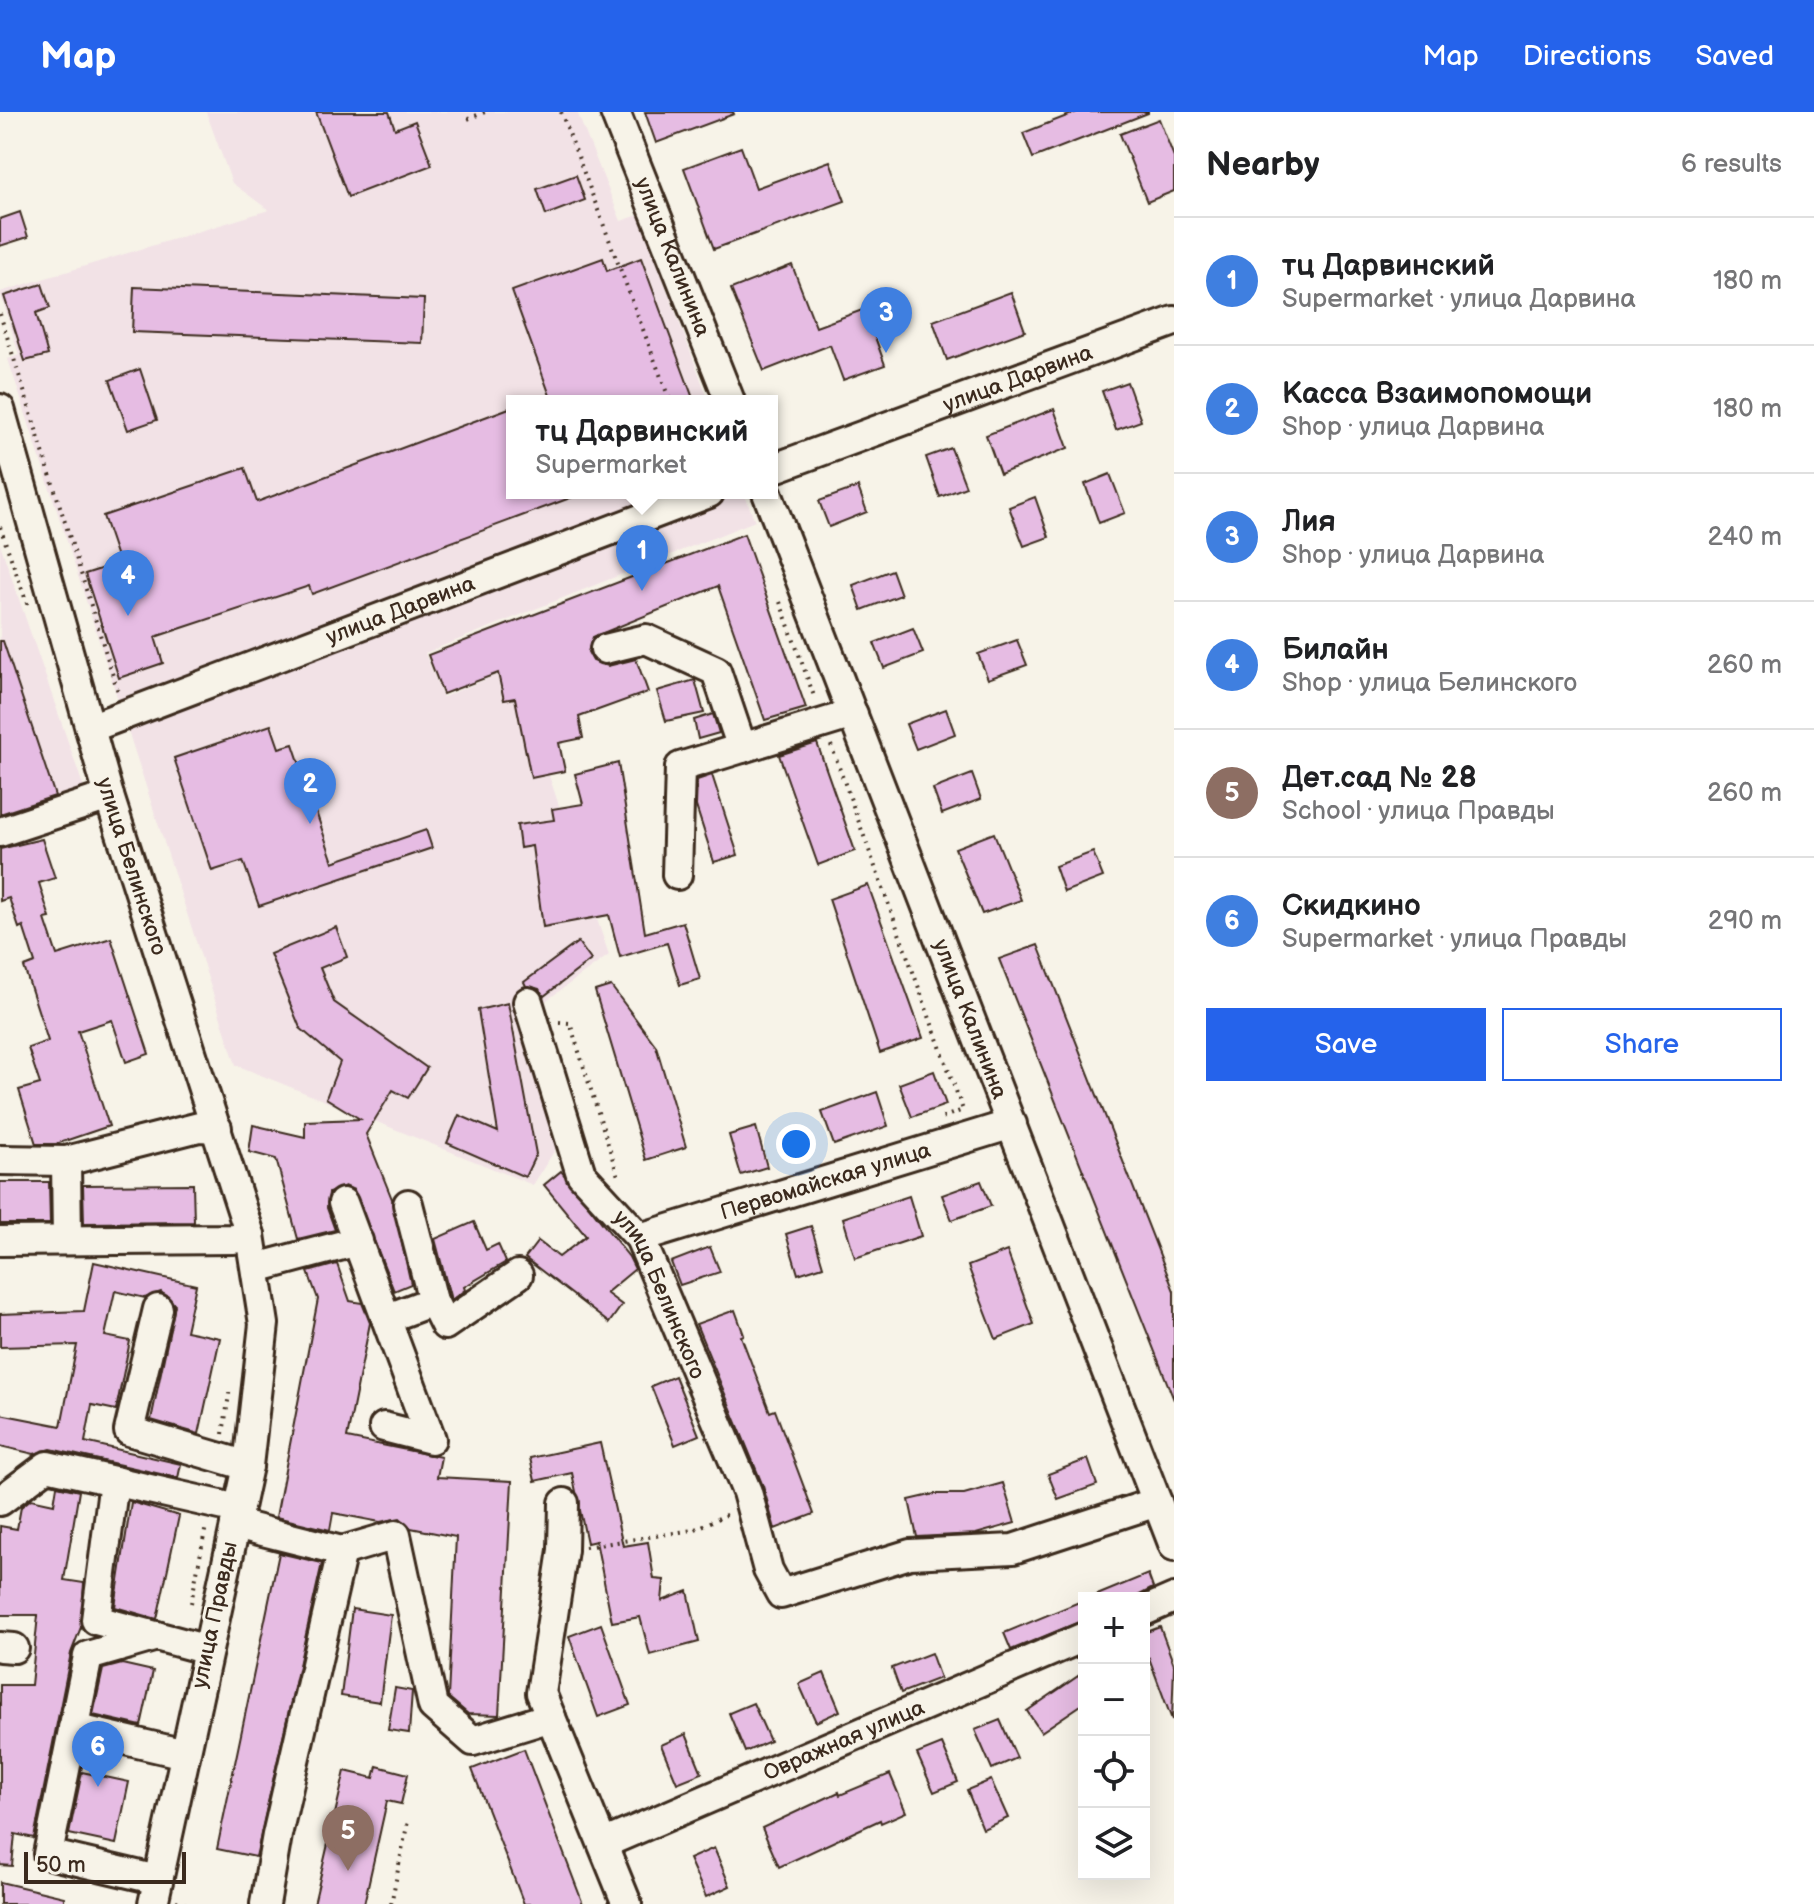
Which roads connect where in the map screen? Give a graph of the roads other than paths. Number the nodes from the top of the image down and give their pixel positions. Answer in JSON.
{"nodes":[{"id":1,"x":615,"y":112,"type":"edge"},
{"id":2,"x":1174,"y":321,"type":"edge"},
{"id":3,"x":728,"y":395,"type":"edge"},
{"id":4,"x":0,"y":409,"type":"edge"},
{"id":5,"x":778,"y":467,"type":"edge"},
{"id":6,"x":10,"y":486,"type":"edge"},
{"id":7,"x":693,"y":499,"type":"edge"},
{"id":8,"x":769,"y":499,"type":"edge"},
{"id":9,"x":605,"y":649,"type":"dead end"},
{"id":10,"x":853,"y":714,"type":"junction"},
{"id":11,"x":90,"y":728,"type":"junction"},
{"id":12,"x":742,"y":748,"type":"junction"},
{"id":13,"x":109,"y":796,"type":"junction"},
{"id":14,"x":0,"y":832,"type":"edge"},
{"id":15,"x":677,"y":875,"type":"dead end"},
{"id":16,"x":530,"y":1011,"type":"road end"},
{"id":17,"x":1012,"y":1124,"type":"junction"},
{"id":18,"x":217,"y":1128,"type":"junction"},
{"id":19,"x":0,"y":1160,"type":"edge"},
{"id":20,"x":66,"y":1161,"type":"junction"},
{"id":21,"x":343,"y":1203,"type":"dead end"},
{"id":22,"x":408,"y":1204,"type":"dead end"},
{"id":23,"x":250,"y":1235,"type":"junction"},
{"id":24,"x":640,"y":1238,"type":"junction"},
{"id":25,"x":67,"y":1240,"type":"junction"},
{"id":26,"x":0,"y":1241,"type":"edge"},
{"id":27,"x":358,"y":1241,"type":"junction"},
{"id":28,"x":256,"y":1268,"type":"junction"},
{"id":29,"x":518,"y":1275,"type":"dead end"},
{"id":30,"x":433,"y":1301,"type":"junction"},
{"id":31,"x":158,"y":1309,"type":"dead end"},
{"id":32,"x":388,"y":1318,"type":"junction"},
{"id":33,"x":264,"y":1324,"type":"joint"},
{"id":34,"x":384,"y":1427,"type":"dead end"},
{"id":35,"x":248,"y":1466,"type":"junction"},
{"id":36,"x":114,"y":1481,"type":"junction"},
{"id":37,"x":0,"y":1501,"type":"edge"},
{"id":38,"x":1157,"y":1502,"type":"junction"},
{"id":39,"x":564,"y":1503,"type":"dead end"},
{"id":40,"x":237,"y":1517,"type":"junction"},
{"id":41,"x":1173,"y":1544,"type":"edge"},
{"id":42,"x":342,"y":1551,"type":"junction"},
{"id":43,"x":1174,"y":1598,"type":"edge"},
{"id":44,"x":1150,"y":1608,"type":"edge"},
{"id":45,"x":1078,"y":1640,"type":"edge"},
{"id":46,"x":182,"y":1643,"type":"junction"},
{"id":47,"x":551,"y":1717,"type":"junction"},
{"id":48,"x":73,"y":1728,"type":"junction"},
{"id":49,"x":185,"y":1754,"type":"junction"},
{"id":50,"x":605,"y":1843,"type":"junction"},
{"id":51,"x":155,"y":1892,"type":"edge"},
{"id":52,"x":265,"y":1904,"type":"edge"},
{"id":53,"x":627,"y":1904,"type":"edge"}],
"edges":[{"from":1,"to":3,"type":"street","name":"улица Калинина"},
{"from":2,"to":5,"type":"street","name":"улица Дарвина"},
{"from":4,"to":6,"type":"street","name":"улица Белинского"},
{"from":6,"to":11,"type":"street","name":"улица Белинского"},
{"from":7,"to":11,"type":"street","name":"улица Дарвина"},
{"from":8,"to":10,"type":"street","name":"улица Калинина"},
{"from":9,"to":12,"type":"street"},
{"from":10,"to":12,"type":"street"},
{"from":10,"to":17,"type":"street","name":"улица Калинина"},
{"from":11,"to":13,"type":"street","name":"улица Белинского"},
{"from":12,"to":15,"type":"street"},
{"from":13,"to":14,"type":"street"},
{"from":13,"to":18,"type":"street","name":"улица Белинского"},
{"from":16,"to":24,"type":"street","name":"улица Белинского"},
{"from":17,"to":24,"type":"street","name":"Первомайская улица"},
{"from":17,"to":38,"type":"street","name":"улица Калинина"},
{"from":18,"to":20,"type":"street"},
{"from":18,"to":23,"type":"street","name":"улица Белинского"},
{"from":19,"to":20,"type":"street"},
{"from":20,"to":25,"type":"street"},
{"from":21,"to":27,"type":"street"},
{"from":22,"to":30,"type":"street"},
{"from":23,"to":25,"type":"street"},
{"from":23,"to":28,"type":"street","name":"улица Белинского"},
{"from":24,"to":38,"type":"street","name":"улица Белинского"},
{"from":25,"to":26,"type":"street"},
{"from":27,"to":28,"type":"street"},
{"from":27,"to":32,"type":"street"},
{"from":28,"to":33,"type":"street","name":"улица Белинского"},
{"from":29,"to":30,"type":"street"},
{"from":30,"to":32,"type":"street"},
{"from":31,"to":35,"type":"street"},
{"from":32,"to":34,"type":"street"},
{"from":33,"to":35,"type":"street","name":"улица Правды"},
{"from":35,"to":40,"type":"street","name":"улица Правды"},
{"from":36,"to":37,"type":"street"},
{"from":36,"to":40,"type":"street"},
{"from":36,"to":46,"type":"street"},
{"from":38,"to":41,"type":"street","name":"улица Калинина"},
{"from":39,"to":47,"type":"street"},
{"from":40,"to":42,"type":"street"},
{"from":40,"to":46,"type":"street","name":"улица Правды"},
{"from":42,"to":47,"type":"street"},
{"from":42,"to":52,"type":"street"},
{"from":43,"to":44,"type":"street"},
{"from":45,"to":50,"type":"street","name":"Овражная улица"},
{"from":46,"to":48,"type":"street"},
{"from":46,"to":49,"type":"street","name":"улица Правды"},
{"from":47,"to":50,"type":"street"},
{"from":48,"to":49,"type":"street"},
{"from":48,"to":51,"type":"street"},
{"from":49,"to":51,"type":"street","name":"улица Правды"},
{"from":50,"to":53,"type":"street"}]}
